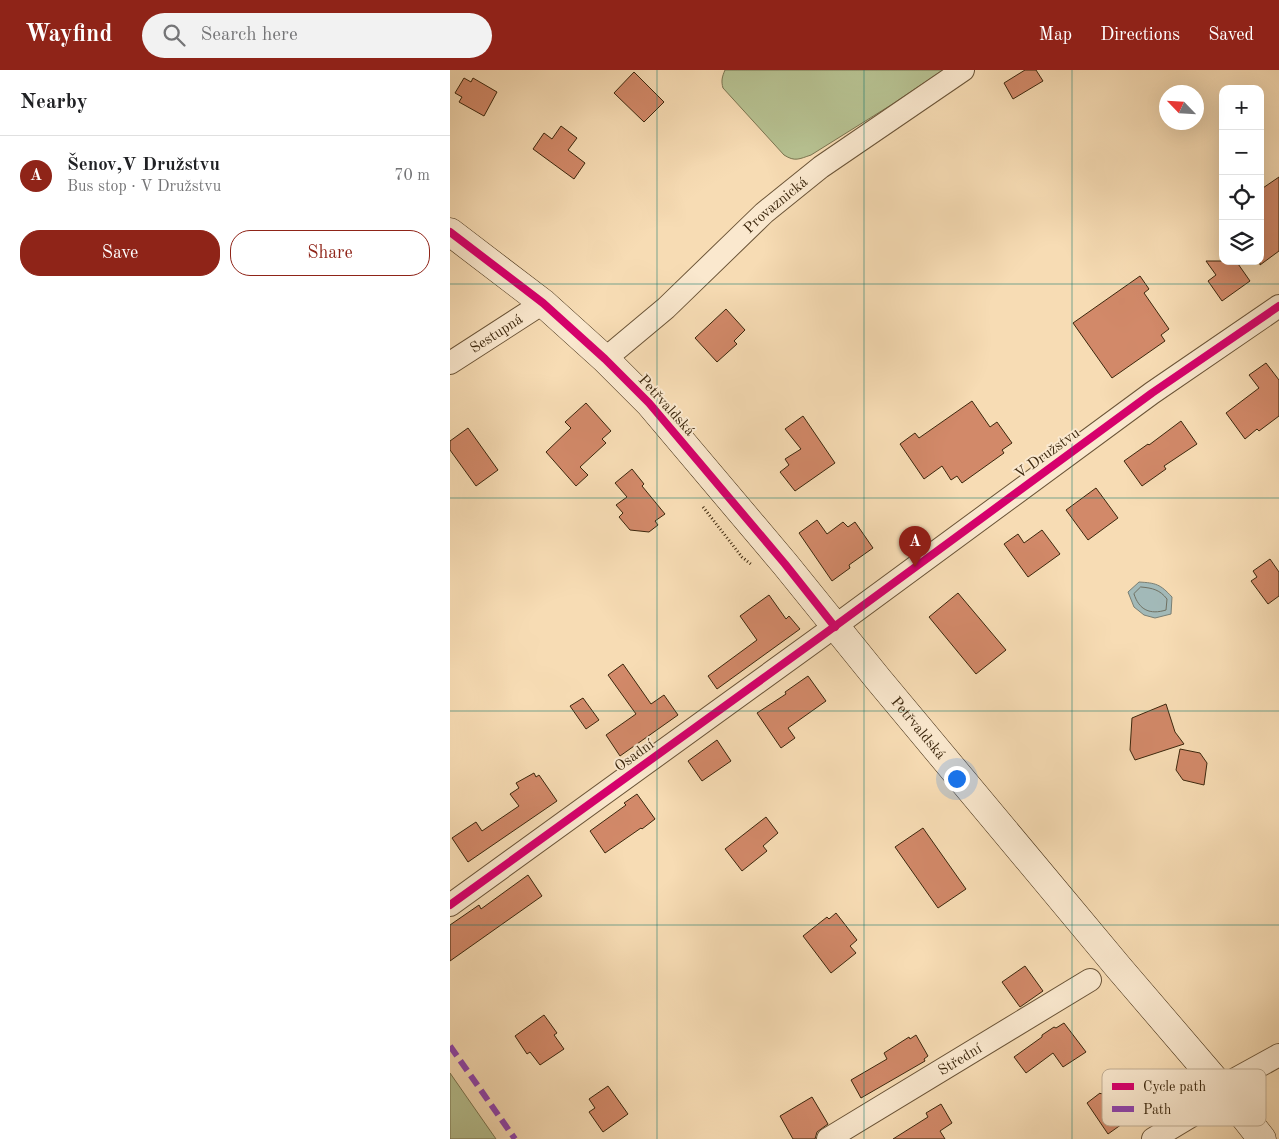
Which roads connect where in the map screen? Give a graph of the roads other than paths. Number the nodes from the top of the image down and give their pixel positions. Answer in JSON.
{"nodes":[{"id":1,"x":963,"y":70,"type":"edge"},
{"id":2,"x":450,"y":232,"type":"edge"},
{"id":3,"x":543,"y":303,"type":"junction"},
{"id":4,"x":1279,"y":306,"type":"edge"},
{"id":5,"x":605,"y":359,"type":"junction"},
{"id":6,"x":450,"y":364,"type":"edge"},
{"id":7,"x":835,"y":626,"type":"junction"},
{"id":8,"x":450,"y":905,"type":"edge"},
{"id":9,"x":1090,"y":980,"type":"dead end"},
{"id":10,"x":1279,"y":1055,"type":"edge"},
{"id":11,"x":1204,"y":1069,"type":"edge"},
{"id":12,"x":1257,"y":1069,"type":"edge"},
{"id":13,"x":1172,"y":1126,"type":"edge"},
{"id":14,"x":1251,"y":1126,"type":"edge"},
{"id":15,"x":828,"y":1139,"type":"edge"},
{"id":16,"x":1153,"y":1139,"type":"edge"},
{"id":17,"x":1262,"y":1139,"type":"edge"}],
"edges":[{"from":1,"to":5,"type":"street","name":"Provaznická"},
{"from":2,"to":3,"type":"main road","name":"Petřvaldská"},
{"from":3,"to":5,"type":"main road","name":"Petřvaldská"},
{"from":3,"to":6,"type":"street","name":"Sestupná"},
{"from":4,"to":7,"type":"street","name":"V Družstvu"},
{"from":5,"to":7,"type":"main road","name":"Petřvaldská"},
{"from":7,"to":8,"type":"street","name":"Osadní"},
{"from":7,"to":11,"type":"main road","name":"Petřvaldská"},
{"from":9,"to":15,"type":"street","name":"Střední"},
{"from":10,"to":12,"type":"street"},
{"from":13,"to":16,"type":"street"},
{"from":14,"to":17,"type":"main road","name":"Petřvaldská"}]}
